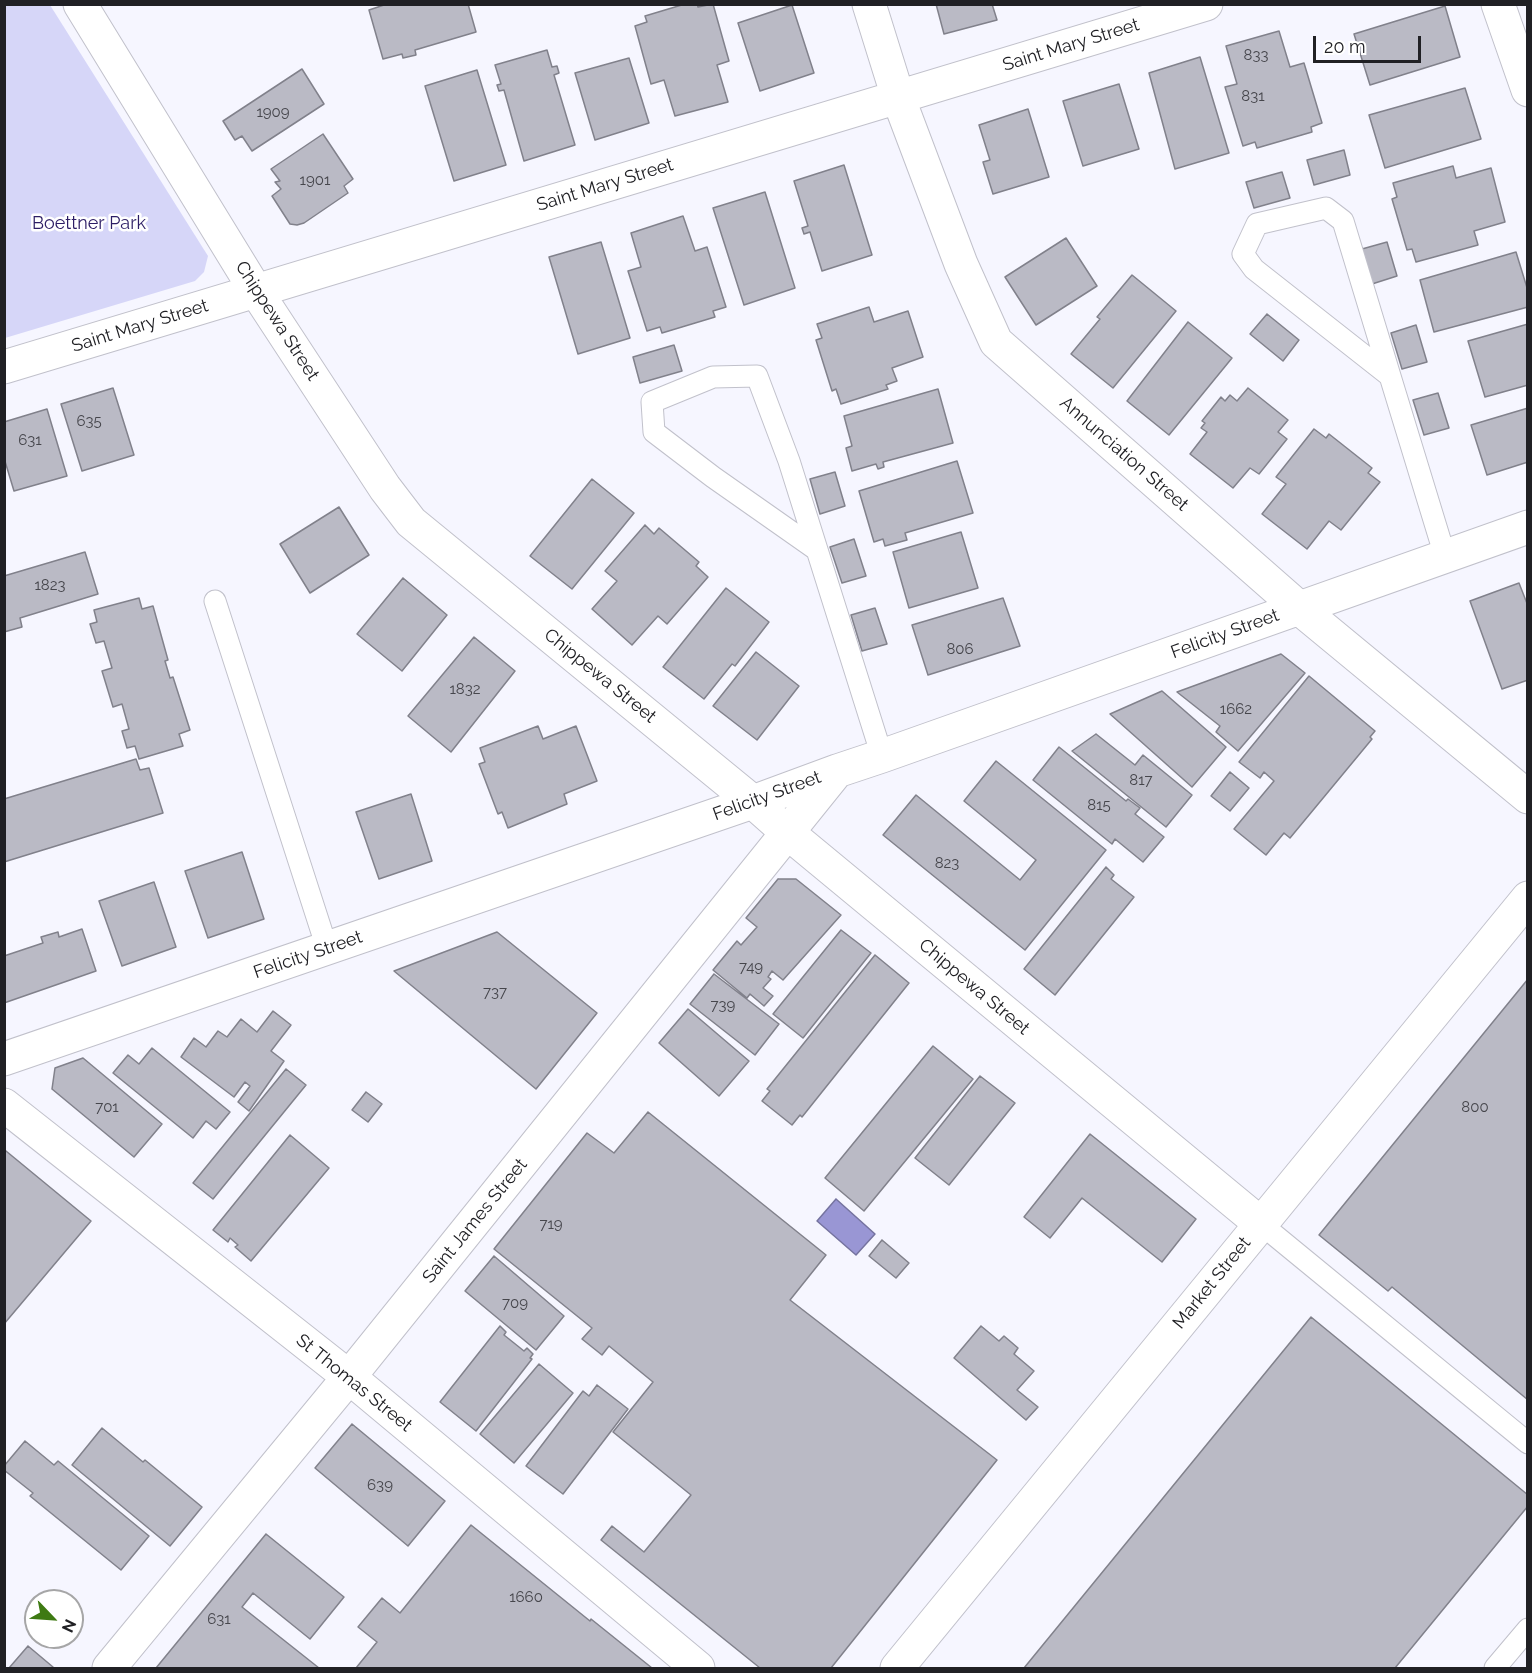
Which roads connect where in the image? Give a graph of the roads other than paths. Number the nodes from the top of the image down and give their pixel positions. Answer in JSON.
{"nodes":[{"id":1,"x":80,"y":4,"type":"edge"},
{"id":2,"x":869,"y":4,"type":"edge"},
{"id":3,"x":1206,"y":4,"type":"edge"},
{"id":4,"x":1498,"y":4,"type":"edge"},
{"id":5,"x":1527,"y":90,"type":"edge"},
{"id":6,"x":898,"y":98,"type":"junction"},
{"id":7,"x":256,"y":291,"type":"junction"},
{"id":8,"x":4,"y":367,"type":"edge"},
{"id":9,"x":1390,"y":376,"type":"junction"},
{"id":10,"x":1527,"y":527,"type":"edge"},
{"id":11,"x":817,"y":550,"type":"junction"},
{"id":12,"x":1445,"y":556,"type":"junction"},
{"id":13,"x":215,"y":601,"type":"dead end"},
{"id":14,"x":1299,"y":608,"type":"junction"},
{"id":15,"x":882,"y":756,"type":"junction"},
{"id":16,"x":837,"y":771,"type":"junction"},
{"id":17,"x":1527,"y":797,"type":"edge"},
{"id":18,"x":753,"y":802,"type":"junction"},
{"id":19,"x":788,"y":833,"type":"junction"},
{"id":20,"x":1527,"y":898,"type":"edge"},
{"id":21,"x":327,"y":948,"type":"junction"},
{"id":22,"x":4,"y":1059,"type":"edge"},
{"id":23,"x":4,"y":1105,"type":"edge"},
{"id":24,"x":1261,"y":1224,"type":"junction"},
{"id":25,"x":349,"y":1377,"type":"junction"},
{"id":26,"x":1527,"y":1443,"type":"edge"},
{"id":27,"x":1527,"y":1629,"type":"edge"},
{"id":28,"x":109,"y":1668,"type":"edge"},
{"id":29,"x":698,"y":1668,"type":"edge"},
{"id":30,"x":897,"y":1668,"type":"edge"},
{"id":31,"x":1496,"y":1668,"type":"edge"}],
"edges":[{"from":1,"to":7,"type":"street","name":"Chippewa Street"},
{"from":2,"to":6,"type":"street","name":"Annunciation Street"},
{"from":3,"to":6,"type":"street","name":"Saint Mary Street"},
{"from":4,"to":5,"type":"street"},
{"from":6,"to":7,"type":"street","name":"Saint Mary Street"},
{"from":6,"to":14,"type":"street","name":"Annunciation Street"},
{"from":7,"to":8,"type":"street","name":"Saint Mary Street"},
{"from":7,"to":18,"type":"street","name":"Chippewa Street"},
{"from":9,"to":9,"type":"lane"},
{"from":9,"to":12,"type":"lane"},
{"from":10,"to":12,"type":"street","name":"Felicity Street"},
{"from":11,"to":11,"type":"lane"},
{"from":11,"to":15,"type":"lane"},
{"from":12,"to":14,"type":"street","name":"Felicity Street"},
{"from":13,"to":21,"type":"lane"},
{"from":14,"to":15,"type":"street","name":"Felicity Street"},
{"from":14,"to":17,"type":"street","name":"Annunciation Street"},
{"from":15,"to":16,"type":"street","name":"Felicity Street"},
{"from":16,"to":18,"type":"street","name":"Felicity Street"},
{"from":16,"to":19,"type":"street","name":"Saint James Street"},
{"from":18,"to":19,"type":"street","name":"Chippewa Street"},
{"from":18,"to":21,"type":"street","name":"Felicity Street"},
{"from":19,"to":24,"type":"street","name":"Chippewa Street"},
{"from":19,"to":25,"type":"street","name":"Saint James Street"},
{"from":20,"to":24,"type":"street","name":"Market Street"},
{"from":21,"to":22,"type":"street","name":"Felicity Street"},
{"from":23,"to":25,"type":"street","name":"St Thomas Street"},
{"from":24,"to":26,"type":"lane"},
{"from":24,"to":30,"type":"street","name":"Market Street"},
{"from":25,"to":28,"type":"street","name":"Saint James Street"},
{"from":25,"to":29,"type":"street","name":"St Thomas Street"},
{"from":27,"to":31,"type":"lane"}]}
